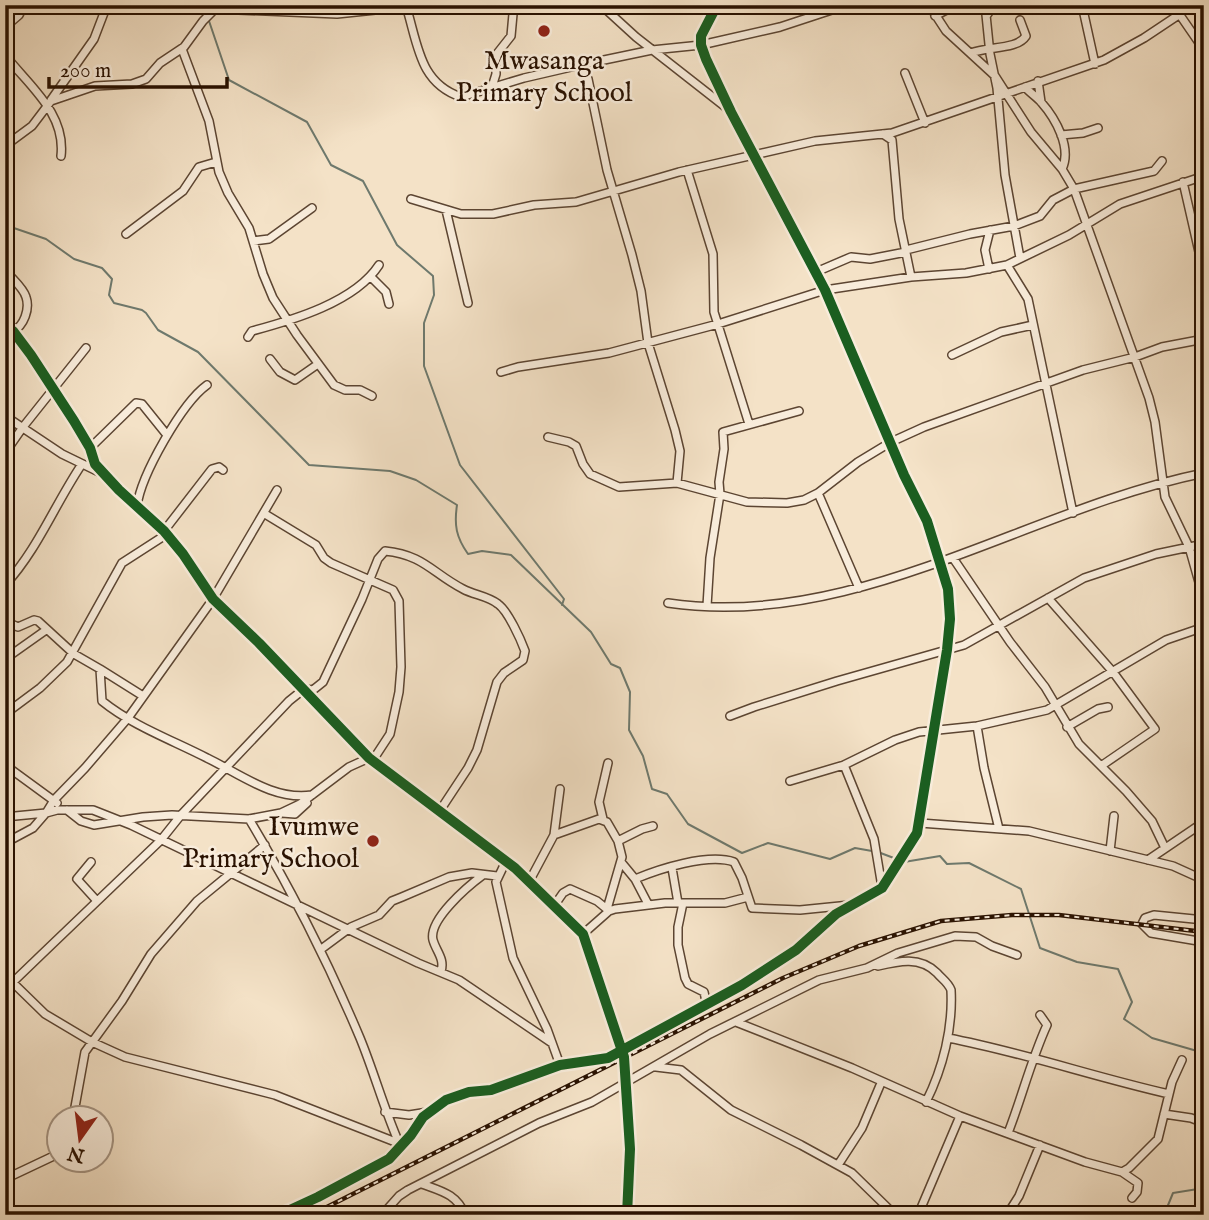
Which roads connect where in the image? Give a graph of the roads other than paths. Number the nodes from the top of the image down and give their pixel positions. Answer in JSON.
{"nodes":[{"id":1,"x":107,"y":5,"type":"edge"},
{"id":2,"x":423,"y":5,"type":"edge"},
{"id":3,"x":601,"y":5,"type":"edge"},
{"id":4,"x":717,"y":5,"type":"edge"},
{"id":5,"x":847,"y":5,"type":"edge"},
{"id":6,"x":929,"y":5,"type":"edge"},
{"id":7,"x":956,"y":5,"type":"edge"},
{"id":8,"x":985,"y":5,"type":"edge"},
{"id":9,"x":994,"y":5,"type":"edge"},
{"id":10,"x":1082,"y":5,"type":"edge"},
{"id":11,"x":1185,"y":5,"type":"edge"},
{"id":12,"x":406,"y":6,"type":"edge"},
{"id":13,"x":22,"y":7,"type":"edge"},
{"id":14,"x":319,"y":9,"type":"edge"},
{"id":15,"x":1177,"y":10,"type":"edge"},
{"id":16,"x":513,"y":14,"type":"dead end"},
{"id":17,"x":987,"y":15,"type":"junction"},
{"id":18,"x":935,"y":16,"type":"junction"},
{"id":19,"x":1020,"y":20,"type":"dead end"},
{"id":20,"x":5,"y":27,"type":"edge"},
{"id":21,"x":701,"y":45,"type":"junction"},
{"id":22,"x":989,"y":47,"type":"junction"},
{"id":23,"x":182,"y":49,"type":"junction"},
{"id":24,"x":652,"y":50,"type":"junction"},
{"id":25,"x":1204,"y":50,"type":"edge"},
{"id":26,"x":971,"y":53,"type":"junction"},
{"id":27,"x":5,"y":55,"type":"edge"},
{"id":28,"x":1094,"y":64,"type":"junction"},
{"id":29,"x":580,"y":65,"type":"junction"},
{"id":30,"x":905,"y":72,"type":"dead end"},
{"id":31,"x":995,"y":76,"type":"junction"},
{"id":32,"x":1038,"y":82,"type":"junction"},
{"id":33,"x":492,"y":86,"type":"junction"},
{"id":34,"x":1025,"y":87,"type":"junction"},
{"id":35,"x":1007,"y":95,"type":"junction"},
{"id":36,"x":997,"y":99,"type":"junction"},
{"id":37,"x":1041,"y":102,"type":"junction"},
{"id":38,"x":49,"y":103,"type":"junction"},
{"id":39,"x":731,"y":112,"type":"junction"},
{"id":40,"x":925,"y":123,"type":"junction"},
{"id":41,"x":1098,"y":128,"type":"dead end"},
{"id":42,"x":900,"y":131,"type":"junction"},
{"id":43,"x":883,"y":134,"type":"junction"},
{"id":44,"x":1061,"y":135,"type":"junction"},
{"id":45,"x":892,"y":140,"type":"junction"},
{"id":46,"x":5,"y":146,"type":"edge"},
{"id":47,"x":755,"y":155,"type":"junction"},
{"id":48,"x":61,"y":156,"type":"dead end"},
{"id":49,"x":1162,"y":161,"type":"dead end"},
{"id":50,"x":216,"y":162,"type":"junction"},
{"id":51,"x":1062,"y":169,"type":"junction"},
{"id":52,"x":687,"y":170,"type":"junction"},
{"id":53,"x":1204,"y":176,"type":"edge"},
{"id":54,"x":1183,"y":182,"type":"junction"},
{"id":55,"x":1074,"y":189,"type":"junction"},
{"id":56,"x":614,"y":192,"type":"junction"},
{"id":57,"x":411,"y":199,"type":"dead end"},
{"id":58,"x":312,"y":208,"type":"dead end"},
{"id":59,"x":446,"y":210,"type":"junction"},
{"id":60,"x":1086,"y":224,"type":"junction"},
{"id":61,"x":1014,"y":226,"type":"junction"},
{"id":62,"x":990,"y":230,"type":"junction"},
{"id":63,"x":126,"y":234,"type":"dead end"},
{"id":64,"x":253,"y":241,"type":"junction"},
{"id":65,"x":906,"y":251,"type":"junction"},
{"id":66,"x":1020,"y":258,"type":"junction"},
{"id":67,"x":379,"y":265,"type":"dead end"},
{"id":68,"x":1007,"y":265,"type":"junction"},
{"id":69,"x":989,"y":269,"type":"junction"},
{"id":70,"x":5,"y":270,"type":"edge"},
{"id":71,"x":816,"y":272,"type":"junction"},
{"id":72,"x":371,"y":276,"type":"junction"},
{"id":73,"x":911,"y":277,"type":"junction"},
{"id":74,"x":825,"y":290,"type":"junction"},
{"id":75,"x":468,"y":303,"type":"dead end"},
{"id":76,"x":389,"y":304,"type":"dead end"},
{"id":77,"x":288,"y":321,"type":"junction"},
{"id":78,"x":718,"y":324,"type":"junction"},
{"id":79,"x":1033,"y":325,"type":"junction"},
{"id":80,"x":9,"y":331,"type":"edge"},
{"id":81,"x":1204,"y":331,"type":"edge"},
{"id":82,"x":248,"y":337,"type":"dead end"},
{"id":83,"x":1204,"y":339,"type":"edge"},
{"id":84,"x":648,"y":343,"type":"junction"},
{"id":85,"x":86,"y":348,"type":"dead end"},
{"id":86,"x":952,"y":355,"type":"dead end"},
{"id":87,"x":1135,"y":357,"type":"junction"},
{"id":88,"x":270,"y":359,"type":"dead end"},
{"id":89,"x":318,"y":363,"type":"junction"},
{"id":90,"x":501,"y":372,"type":"dead end"},
{"id":91,"x":1045,"y":382,"type":"junction"},
{"id":92,"x":207,"y":385,"type":"dead end"},
{"id":93,"x":52,"y":389,"type":"junction"},
{"id":94,"x":372,"y":396,"type":"dead end"},
{"id":95,"x":799,"y":411,"type":"dead end"},
{"id":96,"x":5,"y":416,"type":"edge"},
{"id":97,"x":749,"y":424,"type":"junction"},
{"id":98,"x":23,"y":427,"type":"junction"},
{"id":99,"x":167,"y":435,"type":"junction"},
{"id":100,"x":548,"y":437,"type":"dead end"},
{"id":101,"x":891,"y":442,"type":"junction"},
{"id":102,"x":90,"y":448,"type":"junction"},
{"id":103,"x":5,"y":453,"type":"edge"},
{"id":104,"x":82,"y":464,"type":"junction"},
{"id":105,"x":223,"y":470,"type":"dead end"},
{"id":106,"x":1204,"y":473,"type":"edge"},
{"id":107,"x":103,"y":474,"type":"junction"},
{"id":108,"x":677,"y":483,"type":"junction"},
{"id":109,"x":1163,"y":484,"type":"junction"},
{"id":110,"x":277,"y":490,"type":"dead end"},
{"id":111,"x":818,"y":493,"type":"junction"},
{"id":112,"x":720,"y":494,"type":"junction"},
{"id":113,"x":136,"y":506,"type":"junction"},
{"id":114,"x":1073,"y":513,"type":"junction"},
{"id":115,"x":265,"y":514,"type":"junction"},
{"id":116,"x":165,"y":532,"type":"junction"},
{"id":117,"x":1204,"y":544,"type":"edge"},
{"id":118,"x":1189,"y":547,"type":"junction"},
{"id":119,"x":953,"y":558,"type":"junction"},
{"id":120,"x":941,"y":561,"type":"junction"},
{"id":121,"x":369,"y":580,"type":"junction"},
{"id":122,"x":5,"y":585,"type":"edge"},
{"id":123,"x":859,"y":588,"type":"junction"},
{"id":124,"x":1048,"y":598,"type":"junction"},
{"id":125,"x":213,"y":599,"type":"junction"},
{"id":126,"x":1204,"y":600,"type":"edge"},
{"id":127,"x":668,"y":603,"type":"dead end"},
{"id":128,"x":707,"y":606,"type":"junction"},
{"id":129,"x":5,"y":621,"type":"edge"},
{"id":130,"x":1000,"y":626,"type":"junction"},
{"id":131,"x":1204,"y":627,"type":"edge"},
{"id":132,"x":46,"y":630,"type":"junction"},
{"id":133,"x":947,"y":650,"type":"junction"},
{"id":134,"x":74,"y":653,"type":"junction"},
{"id":135,"x":5,"y":659,"type":"edge"},
{"id":136,"x":100,"y":669,"type":"junction"},
{"id":137,"x":1113,"y":672,"type":"junction"},
{"id":138,"x":304,"y":689,"type":"junction"},
{"id":139,"x":143,"y":696,"type":"junction"},
{"id":140,"x":1056,"y":706,"type":"junction"},
{"id":141,"x":1108,"y":707,"type":"dead end"},
{"id":142,"x":5,"y":714,"type":"edge"},
{"id":143,"x":730,"y":716,"type":"dead end"},
{"id":144,"x":128,"y":718,"type":"junction"},
{"id":145,"x":976,"y":726,"type":"junction"},
{"id":146,"x":1067,"y":727,"type":"junction"},
{"id":147,"x":934,"y":730,"type":"junction"},
{"id":148,"x":371,"y":759,"type":"junction"},
{"id":149,"x":608,"y":763,"type":"dead end"},
{"id":150,"x":5,"y":765,"type":"edge"},
{"id":151,"x":844,"y":765,"type":"junction"},
{"id":152,"x":1101,"y":766,"type":"junction"},
{"id":153,"x":226,"y":769,"type":"junction"},
{"id":154,"x":790,"y":781,"type":"dead end"},
{"id":155,"x":560,"y":789,"type":"dead end"},
{"id":156,"x":311,"y":797,"type":"junction"},
{"id":157,"x":54,"y":800,"type":"junction"},
{"id":158,"x":66,"y":809,"type":"junction"},
{"id":159,"x":439,"y":812,"type":"junction"},
{"id":160,"x":46,"y":813,"type":"junction"},
{"id":161,"x":181,"y":815,"type":"junction"},
{"id":162,"x":1114,"y":816,"type":"dead end"},
{"id":163,"x":5,"y":817,"type":"edge"},
{"id":164,"x":249,"y":819,"type":"junction"},
{"id":165,"x":603,"y":819,"type":"junction"},
{"id":166,"x":121,"y":820,"type":"junction"},
{"id":167,"x":1204,"y":821,"type":"edge"},
{"id":168,"x":920,"y":823,"type":"junction"},
{"id":169,"x":653,"y":826,"type":"dead end"},
{"id":170,"x":999,"y":829,"type":"junction"},
{"id":171,"x":554,"y":835,"type":"junction"},
{"id":172,"x":161,"y":840,"type":"junction"},
{"id":173,"x":618,"y":841,"type":"junction"},
{"id":174,"x":5,"y":843,"type":"edge"},
{"id":175,"x":265,"y":845,"type":"junction"},
{"id":176,"x":1165,"y":848,"type":"junction"},
{"id":177,"x":1110,"y":851,"type":"junction"},
{"id":178,"x":1148,"y":859,"type":"junction"},
{"id":179,"x":506,"y":861,"type":"junction"},
{"id":180,"x":91,"y":862,"type":"dead end"},
{"id":181,"x":621,"y":862,"type":"junction"},
{"id":182,"x":672,"y":868,"type":"junction"},
{"id":183,"x":230,"y":874,"type":"junction"},
{"id":184,"x":483,"y":875,"type":"junction"},
{"id":185,"x":497,"y":876,"type":"junction"},
{"id":186,"x":635,"y":879,"type":"junction"},
{"id":187,"x":530,"y":880,"type":"junction"},
{"id":188,"x":1204,"y":880,"type":"edge"},
{"id":189,"x":882,"y":888,"type":"junction"},
{"id":190,"x":748,"y":897,"type":"junction"},
{"id":191,"x":97,"y":901,"type":"junction"},
{"id":192,"x":681,"y":903,"type":"junction"},
{"id":193,"x":648,"y":904,"type":"junction"},
{"id":194,"x":850,"y":905,"type":"junction"},
{"id":195,"x":300,"y":906,"type":"junction"},
{"id":196,"x":554,"y":906,"type":"junction"},
{"id":197,"x":608,"y":910,"type":"junction"},
{"id":198,"x":1204,"y":920,"type":"edge"},
{"id":199,"x":348,"y":929,"type":"junction"},
{"id":200,"x":583,"y":934,"type":"junction"},
{"id":201,"x":1204,"y":942,"type":"edge"},
{"id":202,"x":320,"y":950,"type":"junction"},
{"id":203,"x":1017,"y":954,"type":"dead end"},
{"id":204,"x":867,"y":968,"type":"junction"},
{"id":205,"x":441,"y":971,"type":"junction"},
{"id":206,"x":5,"y":975,"type":"edge"},
{"id":207,"x":13,"y":982,"type":"junction"},
{"id":208,"x":5,"y":995,"type":"edge"},
{"id":209,"x":708,"y":1006,"type":"junction"},
{"id":210,"x":1041,"y":1015,"type":"dead end"},
{"id":211,"x":736,"y":1022,"type":"junction"},
{"id":212,"x":948,"y":1038,"type":"junction"},
{"id":213,"x":92,"y":1042,"type":"junction"},
{"id":214,"x":552,"y":1043,"type":"junction"},
{"id":215,"x":623,"y":1051,"type":"junction"},
{"id":216,"x":1032,"y":1058,"type":"junction"},
{"id":217,"x":1182,"y":1060,"type":"dead end"},
{"id":218,"x":560,"y":1065,"type":"junction"},
{"id":219,"x":652,"y":1067,"type":"junction"},
{"id":220,"x":626,"y":1082,"type":"junction"},
{"id":221,"x":881,"y":1083,"type":"junction"},
{"id":222,"x":1169,"y":1094,"type":"junction"},
{"id":223,"x":926,"y":1102,"type":"junction"},
{"id":224,"x":75,"y":1104,"type":"edge"},
{"id":225,"x":386,"y":1112,"type":"junction"},
{"id":226,"x":428,"y":1112,"type":"junction"},
{"id":227,"x":1164,"y":1114,"type":"junction"},
{"id":228,"x":960,"y":1116,"type":"junction"},
{"id":229,"x":1204,"y":1123,"type":"edge"},
{"id":230,"x":1008,"y":1133,"type":"junction"},
{"id":231,"x":399,"y":1145,"type":"junction"},
{"id":232,"x":1040,"y":1145,"type":"junction"},
{"id":233,"x":46,"y":1160,"type":"edge"},
{"id":234,"x":838,"y":1166,"type":"junction"},
{"id":235,"x":1122,"y":1172,"type":"junction"},
{"id":236,"x":5,"y":1179,"type":"edge"},
{"id":237,"x":422,"y":1184,"type":"junction"},
{"id":238,"x":1132,"y":1198,"type":"dead end"},
{"id":239,"x":627,"y":1214,"type":"edge"},
{"id":240,"x":279,"y":1215,"type":"edge"},
{"id":241,"x":382,"y":1215,"type":"edge"},
{"id":242,"x":465,"y":1215,"type":"edge"},
{"id":243,"x":609,"y":1215,"type":"edge"},
{"id":244,"x":895,"y":1215,"type":"edge"},
{"id":245,"x":918,"y":1215,"type":"edge"},
{"id":246,"x":1007,"y":1215,"type":"edge"}],
"edges":[{"from":1,"to":38,"type":"street"},
{"from":2,"to":12,"type":"street"},
{"from":3,"to":24,"type":"street"},
{"from":4,"to":21,"type":"street"},
{"from":5,"to":21,"type":"street"},
{"from":6,"to":18,"type":"street"},
{"from":7,"to":18,"type":"street"},
{"from":8,"to":17,"type":"street"},
{"from":9,"to":17,"type":"street"},
{"from":10,"to":28,"type":"street"},
{"from":11,"to":15,"type":"street"},
{"from":12,"to":14,"type":"street"},
{"from":12,"to":33,"type":"street"},
{"from":13,"to":20,"type":"street"},
{"from":14,"to":23,"type":"street"},
{"from":15,"to":25,"type":"street"},
{"from":15,"to":28,"type":"street"},
{"from":16,"to":33,"type":"street"},
{"from":17,"to":22,"type":"street"},
{"from":18,"to":26,"type":"street"},
{"from":19,"to":22,"type":"street"},
{"from":21,"to":24,"type":"street"},
{"from":21,"to":39,"type":"street"},
{"from":22,"to":26,"type":"street"},
{"from":22,"to":31,"type":"street"},
{"from":23,"to":38,"type":"street"},
{"from":23,"to":50,"type":"street"},
{"from":24,"to":29,"type":"street"},
{"from":24,"to":39,"type":"street"},
{"from":26,"to":31,"type":"street"},
{"from":27,"to":38,"type":"street"},
{"from":28,"to":32,"type":"street"},
{"from":29,"to":33,"type":"street"},
{"from":29,"to":56,"type":"street"},
{"from":30,"to":40,"type":"street"},
{"from":31,"to":35,"type":"street"},
{"from":31,"to":36,"type":"street"},
{"from":32,"to":34,"type":"street"},
{"from":32,"to":37,"type":"street"},
{"from":34,"to":35,"type":"street"},
{"from":34,"to":37,"type":"street"},
{"from":35,"to":36,"type":"street"},
{"from":35,"to":51,"type":"street"},
{"from":36,"to":40,"type":"street"},
{"from":36,"to":61,"type":"street"},
{"from":37,"to":44,"type":"street"},
{"from":38,"to":46,"type":"street"},
{"from":38,"to":48,"type":"street"},
{"from":39,"to":47,"type":"street"},
{"from":40,"to":42,"type":"street"},
{"from":41,"to":44,"type":"street"},
{"from":42,"to":43,"type":"street"},
{"from":42,"to":45,"type":"street"},
{"from":43,"to":45,"type":"street"},
{"from":43,"to":47,"type":"street"},
{"from":44,"to":51,"type":"street"},
{"from":45,"to":65,"type":"street"},
{"from":47,"to":52,"type":"street"},
{"from":47,"to":71,"type":"street"},
{"from":49,"to":55,"type":"street"},
{"from":50,"to":63,"type":"street"},
{"from":50,"to":64,"type":"street"},
{"from":51,"to":55,"type":"street"},
{"from":52,"to":56,"type":"street"},
{"from":52,"to":78,"type":"street"},
{"from":53,"to":54,"type":"street"},
{"from":54,"to":60,"type":"street"},
{"from":54,"to":81,"type":"street"},
{"from":55,"to":60,"type":"street"},
{"from":55,"to":61,"type":"street"},
{"from":56,"to":59,"type":"street"},
{"from":56,"to":84,"type":"street"},
{"from":57,"to":59,"type":"street"},
{"from":58,"to":64,"type":"street"},
{"from":59,"to":75,"type":"street"},
{"from":60,"to":66,"type":"street"},
{"from":60,"to":87,"type":"street"},
{"from":61,"to":62,"type":"street"},
{"from":61,"to":66,"type":"street"},
{"from":62,"to":65,"type":"street"},
{"from":62,"to":69,"type":"street"},
{"from":64,"to":77,"type":"street"},
{"from":65,"to":71,"type":"street"},
{"from":65,"to":73,"type":"street"},
{"from":66,"to":68,"type":"street"},
{"from":67,"to":72,"type":"street"},
{"from":68,"to":69,"type":"street"},
{"from":68,"to":79,"type":"street"},
{"from":69,"to":73,"type":"street"},
{"from":70,"to":80,"type":"street"},
{"from":71,"to":74,"type":"street"},
{"from":72,"to":76,"type":"street"},
{"from":72,"to":77,"type":"street"},
{"from":73,"to":74,"type":"street"},
{"from":74,"to":78,"type":"street"},
{"from":74,"to":101,"type":"street"},
{"from":77,"to":82,"type":"street"},
{"from":77,"to":89,"type":"street"},
{"from":78,"to":84,"type":"street"},
{"from":78,"to":97,"type":"street"},
{"from":79,"to":86,"type":"street"},
{"from":79,"to":91,"type":"street"},
{"from":80,"to":93,"type":"street"},
{"from":83,"to":87,"type":"street"},
{"from":84,"to":90,"type":"street"},
{"from":84,"to":108,"type":"street"},
{"from":85,"to":93,"type":"street"},
{"from":87,"to":91,"type":"street"},
{"from":87,"to":109,"type":"street"},
{"from":88,"to":89,"type":"street"},
{"from":89,"to":94,"type":"street"},
{"from":91,"to":101,"type":"street"},
{"from":91,"to":114,"type":"street"},
{"from":92,"to":99,"type":"street"},
{"from":93,"to":98,"type":"street"},
{"from":93,"to":102,"type":"street"},
{"from":95,"to":97,"type":"street"},
{"from":96,"to":98,"type":"street"},
{"from":97,"to":112,"type":"street"},
{"from":98,"to":103,"type":"street"},
{"from":98,"to":104,"type":"street"},
{"from":99,"to":102,"type":"street"},
{"from":99,"to":113,"type":"street"},
{"from":100,"to":108,"type":"street"},
{"from":101,"to":111,"type":"street"},
{"from":101,"to":120,"type":"street"},
{"from":102,"to":107,"type":"street"},
{"from":104,"to":107,"type":"street"},
{"from":104,"to":122,"type":"street"},
{"from":105,"to":116,"type":"street"},
{"from":106,"to":109,"type":"street"},
{"from":107,"to":113,"type":"street"},
{"from":108,"to":112,"type":"street"},
{"from":109,"to":114,"type":"street"},
{"from":109,"to":118,"type":"street"},
{"from":110,"to":115,"type":"street"},
{"from":111,"to":112,"type":"street"},
{"from":111,"to":123,"type":"street"},
{"from":112,"to":128,"type":"street"},
{"from":113,"to":116,"type":"street"},
{"from":114,"to":119,"type":"street"},
{"from":115,"to":121,"type":"street"},
{"from":115,"to":125,"type":"street"},
{"from":116,"to":125,"type":"street"},
{"from":116,"to":134,"type":"street"},
{"from":117,"to":118,"type":"street"},
{"from":118,"to":124,"type":"street"},
{"from":118,"to":126,"type":"street"},
{"from":119,"to":120,"type":"street"},
{"from":119,"to":130,"type":"street"},
{"from":120,"to":123,"type":"street"},
{"from":120,"to":133,"type":"street"},
{"from":121,"to":138,"type":"street"},
{"from":121,"to":148,"type":"street"},
{"from":121,"to":159,"type":"street"},
{"from":123,"to":128,"type":"street"},
{"from":124,"to":130,"type":"street"},
{"from":124,"to":137,"type":"street"},
{"from":125,"to":138,"type":"street"},
{"from":125,"to":139,"type":"street"},
{"from":127,"to":128,"type":"street"},
{"from":129,"to":132,"type":"street"},
{"from":130,"to":133,"type":"street"},
{"from":130,"to":140,"type":"street"},
{"from":131,"to":137,"type":"street"},
{"from":132,"to":134,"type":"street"},
{"from":132,"to":135,"type":"street"},
{"from":133,"to":143,"type":"street"},
{"from":133,"to":147,"type":"street"},
{"from":134,"to":136,"type":"street"},
{"from":134,"to":142,"type":"street"},
{"from":136,"to":139,"type":"street"},
{"from":136,"to":144,"type":"street"},
{"from":137,"to":140,"type":"street"},
{"from":137,"to":152,"type":"street"},
{"from":138,"to":148,"type":"street"},
{"from":138,"to":153,"type":"street"},
{"from":139,"to":144,"type":"street"},
{"from":140,"to":145,"type":"street"},
{"from":140,"to":146,"type":"street"},
{"from":141,"to":146,"type":"street"},
{"from":144,"to":153,"type":"street"},
{"from":144,"to":157,"type":"street"},
{"from":145,"to":147,"type":"street"},
{"from":145,"to":170,"type":"street"},
{"from":146,"to":152,"type":"street"},
{"from":147,"to":151,"type":"street"},
{"from":147,"to":168,"type":"street"},
{"from":148,"to":156,"type":"street"},
{"from":148,"to":159,"type":"street"},
{"from":149,"to":165,"type":"street"},
{"from":150,"to":157,"type":"street"},
{"from":151,"to":154,"type":"street"},
{"from":151,"to":189,"type":"street"},
{"from":152,"to":176,"type":"street"},
{"from":153,"to":156,"type":"street"},
{"from":153,"to":161,"type":"street"},
{"from":155,"to":171,"type":"street"},
{"from":156,"to":164,"type":"street"},
{"from":157,"to":158,"type":"street"},
{"from":157,"to":160,"type":"street"},
{"from":158,"to":160,"type":"street"},
{"from":158,"to":166,"type":"street"},
{"from":158,"to":166,"type":"street"},
{"from":159,"to":179,"type":"street"},
{"from":160,"to":163,"type":"street"},
{"from":160,"to":174,"type":"street"},
{"from":161,"to":164,"type":"street"},
{"from":161,"to":166,"type":"street"},
{"from":161,"to":172,"type":"street"},
{"from":162,"to":177,"type":"street"},
{"from":164,"to":175,"type":"street"},
{"from":165,"to":171,"type":"street"},
{"from":165,"to":173,"type":"street"},
{"from":166,"to":172,"type":"street"},
{"from":167,"to":176,"type":"street"},
{"from":168,"to":170,"type":"street"},
{"from":168,"to":189,"type":"street"},
{"from":169,"to":173,"type":"street"},
{"from":170,"to":177,"type":"street"},
{"from":171,"to":187,"type":"street"},
{"from":172,"to":183,"type":"street"},
{"from":172,"to":191,"type":"street"},
{"from":173,"to":181,"type":"street"},
{"from":175,"to":183,"type":"street"},
{"from":175,"to":195,"type":"street"},
{"from":176,"to":178,"type":"street"},
{"from":177,"to":178,"type":"street"},
{"from":178,"to":188,"type":"street"},
{"from":179,"to":185,"type":"street"},
{"from":179,"to":187,"type":"street"},
{"from":180,"to":191,"type":"street"},
{"from":181,"to":186,"type":"street"},
{"from":181,"to":197,"type":"street"},
{"from":182,"to":186,"type":"street"},
{"from":182,"to":190,"type":"street"},
{"from":182,"to":192,"type":"street"},
{"from":183,"to":195,"type":"street"},
{"from":183,"to":213,"type":"street"},
{"from":184,"to":185,"type":"street"},
{"from":184,"to":199,"type":"street"},
{"from":184,"to":205,"type":"street"},
{"from":185,"to":214,"type":"street"},
{"from":186,"to":193,"type":"street"},
{"from":187,"to":196,"type":"street"},
{"from":189,"to":194,"type":"street"},
{"from":190,"to":192,"type":"street"},
{"from":190,"to":194,"type":"street"},
{"from":191,"to":207,"type":"street"},
{"from":192,"to":193,"type":"street"},
{"from":192,"to":209,"type":"street"},
{"from":193,"to":197,"type":"street"},
{"from":194,"to":209,"type":"street"},
{"from":195,"to":199,"type":"street"},
{"from":195,"to":202,"type":"street"},
{"from":196,"to":197,"type":"street"},
{"from":196,"to":200,"type":"street"},
{"from":197,"to":200,"type":"street"},
{"from":198,"to":201,"type":"street"},
{"from":199,"to":202,"type":"street"},
{"from":199,"to":205,"type":"street"},
{"from":200,"to":215,"type":"street"},
{"from":202,"to":225,"type":"street"},
{"from":203,"to":204,"type":"street"},
{"from":204,"to":211,"type":"street"},
{"from":204,"to":212,"type":"street"},
{"from":205,"to":214,"type":"street"},
{"from":206,"to":207,"type":"street"},
{"from":207,"to":208,"type":"street"},
{"from":207,"to":213,"type":"street"},
{"from":209,"to":215,"type":"street"},
{"from":210,"to":216,"type":"street"},
{"from":211,"to":219,"type":"street"},
{"from":211,"to":221,"type":"street"},
{"from":212,"to":216,"type":"street"},
{"from":212,"to":223,"type":"street"},
{"from":213,"to":224,"type":"street"},
{"from":213,"to":231,"type":"street"},
{"from":214,"to":218,"type":"street"},
{"from":215,"to":218,"type":"street"},
{"from":215,"to":220,"type":"street"},
{"from":216,"to":222,"type":"street"},
{"from":216,"to":230,"type":"street"},
{"from":217,"to":222,"type":"street"},
{"from":218,"to":226,"type":"street"},
{"from":219,"to":220,"type":"street"},
{"from":219,"to":234,"type":"street"},
{"from":220,"to":237,"type":"street"},
{"from":220,"to":239,"type":"street"},
{"from":221,"to":223,"type":"street"},
{"from":221,"to":234,"type":"street"},
{"from":222,"to":227,"type":"street"},
{"from":223,"to":228,"type":"street"},
{"from":225,"to":226,"type":"street"},
{"from":225,"to":231,"type":"street"},
{"from":226,"to":231,"type":"street"},
{"from":227,"to":229,"type":"street"},
{"from":227,"to":235,"type":"street"},
{"from":228,"to":230,"type":"street"},
{"from":228,"to":245,"type":"street"},
{"from":230,"to":232,"type":"street"},
{"from":231,"to":240,"type":"street"},
{"from":232,"to":235,"type":"street"},
{"from":232,"to":246,"type":"street"},
{"from":233,"to":236,"type":"street"},
{"from":234,"to":244,"type":"street"},
{"from":235,"to":238,"type":"street"},
{"from":237,"to":241,"type":"street"},
{"from":237,"to":242,"type":"street"},
{"from":239,"to":243,"type":"street"}]}
